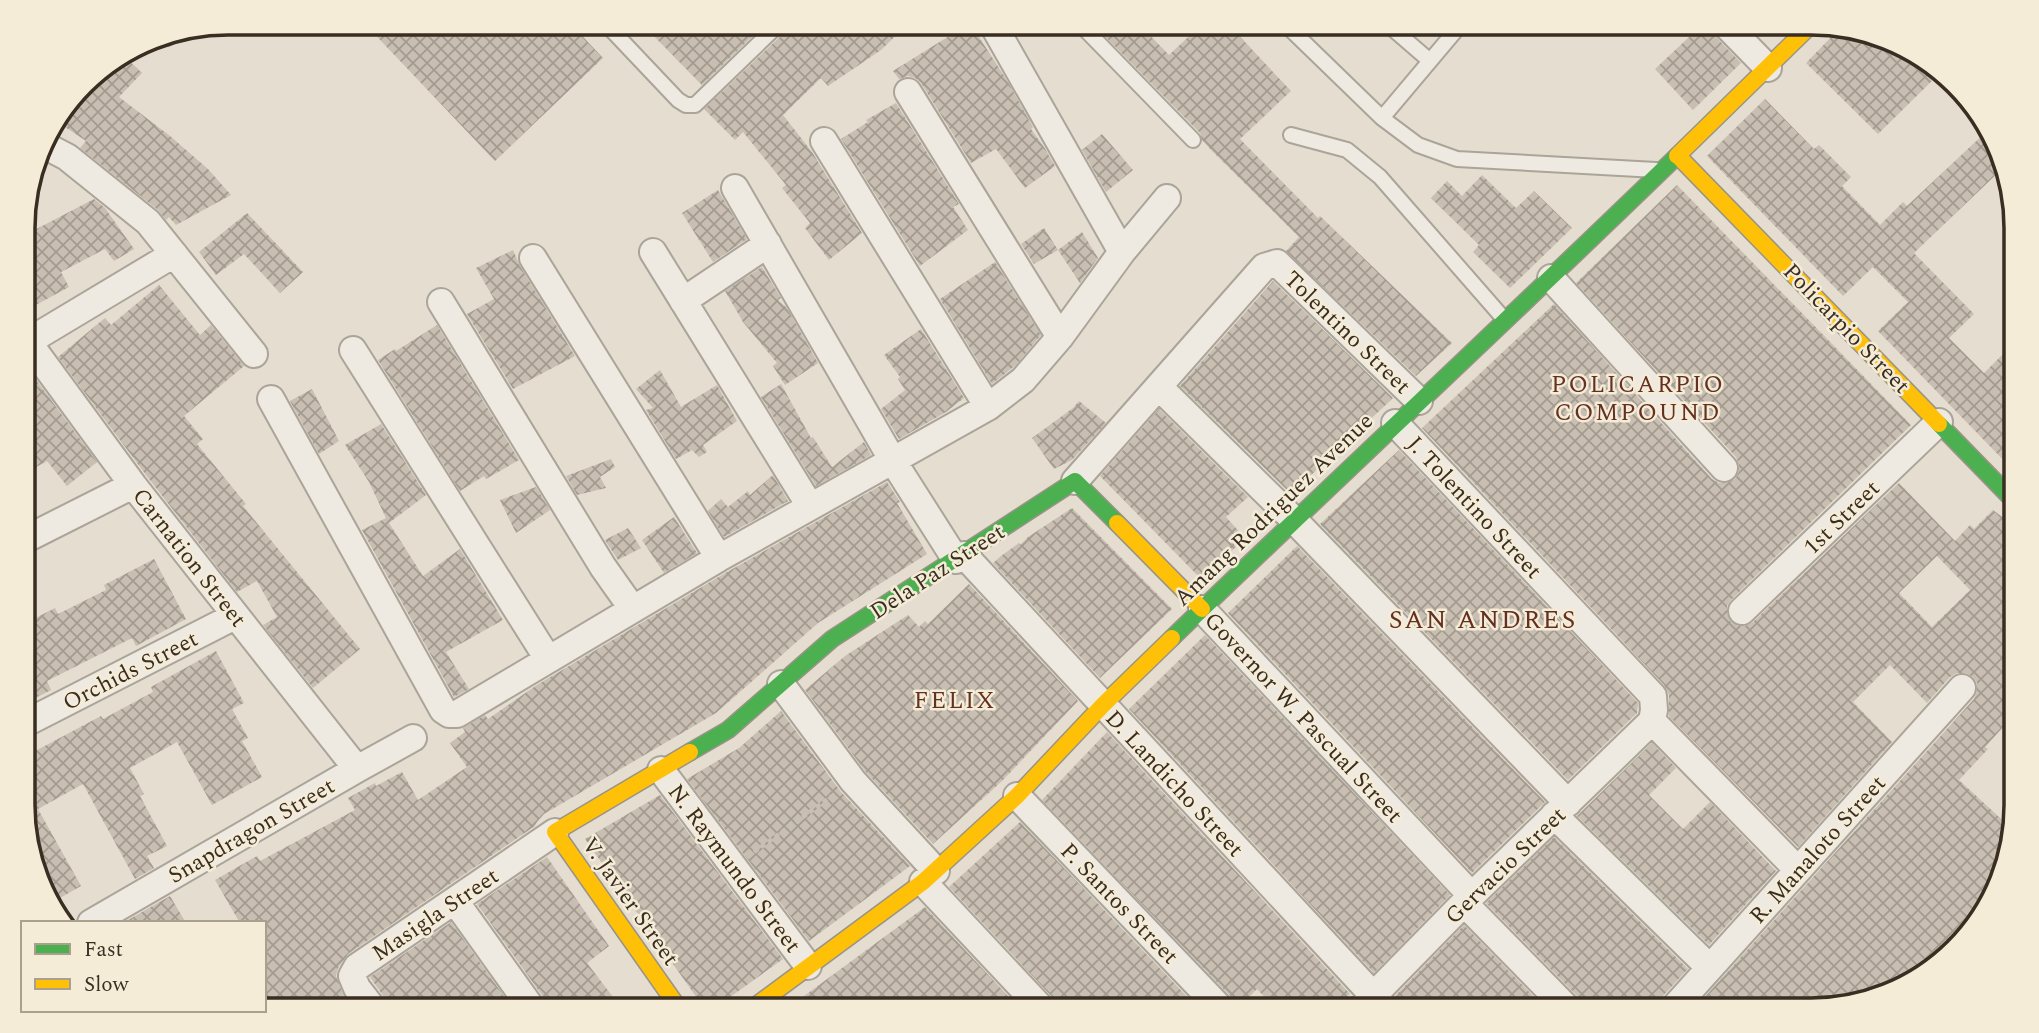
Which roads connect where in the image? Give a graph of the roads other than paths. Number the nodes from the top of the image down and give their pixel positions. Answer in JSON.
{"nodes":[{"id":1,"x":616,"y":35,"type":"edge"},
{"id":2,"x":768,"y":35,"type":"edge"},
{"id":3,"x":999,"y":35,"type":"edge"},
{"id":4,"x":1091,"y":35,"type":"edge"},
{"id":5,"x":1296,"y":35,"type":"edge"},
{"id":6,"x":1401,"y":35,"type":"edge"},
{"id":7,"x":1452,"y":35,"type":"edge"},
{"id":8,"x":1736,"y":35,"type":"edge"},
{"id":9,"x":1801,"y":35,"type":"edge"},
{"id":10,"x":1430,"y":61,"type":"junction"},
{"id":11,"x":1768,"y":68,"type":"junction"},
{"id":12,"x":908,"y":92,"type":"dead end"},
{"id":13,"x":1382,"y":118,"type":"junction"},
{"id":14,"x":1291,"y":135,"type":"dead end"},
{"id":15,"x":1193,"y":140,"type":"dead end"},
{"id":16,"x":824,"y":141,"type":"dead end"},
{"id":17,"x":52,"y":149,"type":"edge"},
{"id":18,"x":1678,"y":156,"type":"junction"},
{"id":19,"x":1663,"y":170,"type":"junction"},
{"id":20,"x":735,"y":188,"type":"dead end"},
{"id":21,"x":1167,"y":198,"type":"dead end"},
{"id":22,"x":768,"y":244,"type":"junction"},
{"id":23,"x":653,"y":252,"type":"dead end"},
{"id":24,"x":1122,"y":252,"type":"junction"},
{"id":25,"x":174,"y":254,"type":"junction"},
{"id":26,"x":533,"y":258,"type":"dead end"},
{"id":27,"x":1277,"y":262,"type":"joint"},
{"id":28,"x":1551,"y":278,"type":"junction"},
{"id":29,"x":683,"y":301,"type":"junction"},
{"id":30,"x":441,"y":302,"type":"dead end"},
{"id":31,"x":1505,"y":320,"type":"junction"},
{"id":32,"x":1059,"y":337,"type":"junction"},
{"id":33,"x":35,"y":338,"type":"edge"},
{"id":34,"x":353,"y":350,"type":"dead end"},
{"id":35,"x":254,"y":354,"type":"dead end"},
{"id":36,"x":35,"y":355,"type":"edge"},
{"id":37,"x":1159,"y":387,"type":"junction"},
{"id":38,"x":271,"y":399,"type":"dead end"},
{"id":39,"x":1419,"y":401,"type":"junction"},
{"id":40,"x":988,"y":407,"type":"junction"},
{"id":41,"x":1939,"y":422,"type":"junction"},
{"id":42,"x":1395,"y":423,"type":"junction"},
{"id":43,"x":893,"y":461,"type":"junction"},
{"id":44,"x":1724,"y":468,"type":"dead end"},
{"id":45,"x":1075,"y":481,"type":"junction"},
{"id":46,"x":133,"y":485,"type":"junction"},
{"id":47,"x":2004,"y":490,"type":"edge"},
{"id":48,"x":810,"y":506,"type":"junction"},
{"id":49,"x":1294,"y":520,"type":"junction"},
{"id":50,"x":35,"y":534,"type":"edge"},
{"id":51,"x":719,"y":558,"type":"junction"},
{"id":52,"x":960,"y":558,"type":"junction"},
{"id":53,"x":632,"y":608,"type":"junction"},
{"id":54,"x":1202,"y":609,"type":"junction"},
{"id":55,"x":1742,"y":611,"type":"dead end"},
{"id":56,"x":235,"y":616,"type":"junction"},
{"id":57,"x":548,"y":659,"type":"junction"},
{"id":58,"x":781,"y":684,"type":"junction"},
{"id":59,"x":1962,"y":688,"type":"dead end"},
{"id":60,"x":1103,"y":705,"type":"junction"},
{"id":61,"x":35,"y":718,"type":"edge"},
{"id":62,"x":1652,"y":721,"type":"junction"},
{"id":63,"x":413,"y":738,"type":"dead end"},
{"id":64,"x":357,"y":769,"type":"junction"},
{"id":65,"x":662,"y":770,"type":"junction"},
{"id":66,"x":1017,"y":796,"type":"junction"},
{"id":67,"x":1561,"y":809,"type":"junction"},
{"id":68,"x":555,"y":832,"type":"junction"},
{"id":69,"x":1798,"y":870,"type":"junction"},
{"id":70,"x":929,"y":876,"type":"junction"},
{"id":71,"x":1468,"y":899,"type":"junction"},
{"id":72,"x":455,"y":901,"type":"junction"},
{"id":73,"x":93,"y":921,"type":"edge"},
{"id":74,"x":808,"y":966,"type":"junction"},
{"id":75,"x":1710,"y":968,"type":"junction"},
{"id":76,"x":365,"y":998,"type":"edge"},
{"id":77,"x":524,"y":998,"type":"edge"},
{"id":78,"x":663,"y":998,"type":"edge"},
{"id":79,"x":766,"y":998,"type":"edge"},
{"id":80,"x":1033,"y":998,"type":"edge"},
{"id":81,"x":1211,"y":998,"type":"edge"},
{"id":82,"x":1367,"y":998,"type":"edge"},
{"id":83,"x":1379,"y":998,"type":"edge"},
{"id":84,"x":1558,"y":998,"type":"edge"},
{"id":85,"x":1683,"y":998,"type":"edge"}],
"edges":[{"from":1,"to":2,"type":"lane"},
{"from":3,"to":24,"type":"street"},
{"from":4,"to":15,"type":"lane"},
{"from":5,"to":13,"type":"lane"},
{"from":6,"to":10,"type":"lane"},
{"from":7,"to":10,"type":"lane"},
{"from":8,"to":11,"type":"street"},
{"from":9,"to":11,"type":"street","name":"Amang Rodriguez Avenue"},
{"from":10,"to":13,"type":"lane"},
{"from":11,"to":18,"type":"street","name":"Amang Rodriguez Avenue"},
{"from":12,"to":32,"type":"street"},
{"from":13,"to":19,"type":"lane"},
{"from":14,"to":31,"type":"lane"},
{"from":16,"to":40,"type":"street"},
{"from":17,"to":25,"type":"street"},
{"from":18,"to":19,"type":"street","name":"Amang Rodriguez Avenue"},
{"from":18,"to":41,"type":"street","name":"Policarpio Street"},
{"from":19,"to":28,"type":"street","name":"Amang Rodriguez Avenue"},
{"from":20,"to":22,"type":"street","name":"D. Landicho Street"},
{"from":21,"to":24,"type":"street"},
{"from":22,"to":29,"type":"street"},
{"from":22,"to":43,"type":"street","name":"D. Landicho Street"},
{"from":23,"to":29,"type":"street"},
{"from":24,"to":32,"type":"street"},
{"from":25,"to":33,"type":"street"},
{"from":25,"to":35,"type":"street"},
{"from":26,"to":51,"type":"street"},
{"from":27,"to":37,"type":"street","name":"Dela Paz Street"},
{"from":27,"to":39,"type":"street","name":"Tolentino Street"},
{"from":28,"to":31,"type":"street","name":"Amang Rodriguez Avenue"},
{"from":28,"to":44,"type":"street"},
{"from":29,"to":48,"type":"street"},
{"from":30,"to":53,"type":"street"},
{"from":31,"to":39,"type":"street","name":"Amang Rodriguez Avenue"},
{"from":32,"to":40,"type":"street"},
{"from":34,"to":57,"type":"street"},
{"from":36,"to":46,"type":"street","name":"Carnation Street"},
{"from":37,"to":45,"type":"street","name":"Dela Paz Street"},
{"from":37,"to":49,"type":"street"},
{"from":38,"to":57,"type":"street"},
{"from":39,"to":42,"type":"street","name":"Amang Rodriguez Avenue"},
{"from":40,"to":43,"type":"street"},
{"from":41,"to":47,"type":"street","name":"Policarpio Street"},
{"from":41,"to":55,"type":"street","name":"1st Street"},
{"from":42,"to":49,"type":"street","name":"Amang Rodriguez Avenue"},
{"from":42,"to":62,"type":"street","name":"J. Tolentino Street"},
{"from":43,"to":48,"type":"street"},
{"from":43,"to":52,"type":"street","name":"D. Landicho Street"},
{"from":45,"to":52,"type":"street","name":"Dela Paz Street"},
{"from":45,"to":54,"type":"street","name":"Governor W. Pascual Street"},
{"from":46,"to":50,"type":"street"},
{"from":46,"to":56,"type":"street","name":"Carnation Street"},
{"from":48,"to":51,"type":"street"},
{"from":49,"to":54,"type":"street","name":"Amang Rodriguez Avenue"},
{"from":49,"to":67,"type":"street"},
{"from":51,"to":53,"type":"street"},
{"from":52,"to":58,"type":"street","name":"Dela Paz Street"},
{"from":52,"to":60,"type":"street","name":"D. Landicho Street"},
{"from":53,"to":57,"type":"street"},
{"from":54,"to":60,"type":"street","name":"Amang Rodriguez Avenue"},
{"from":54,"to":71,"type":"street","name":"Governor W. Pascual Street"},
{"from":56,"to":61,"type":"street","name":"Orchids Street"},
{"from":56,"to":64,"type":"street","name":"Carnation Street"},
{"from":58,"to":65,"type":"street","name":"Dela Paz Street"},
{"from":58,"to":70,"type":"street"},
{"from":59,"to":69,"type":"street","name":"R. Manaloto Street"},
{"from":60,"to":66,"type":"street","name":"Amang Rodriguez Avenue"},
{"from":60,"to":82,"type":"street","name":"D. Landicho Street"},
{"from":62,"to":67,"type":"street","name":"Gervacio Street"},
{"from":62,"to":69,"type":"street"},
{"from":63,"to":64,"type":"street","name":"Snapdragon Street"},
{"from":64,"to":73,"type":"street","name":"Snapdragon Street"},
{"from":65,"to":68,"type":"street","name":"Dela Paz Street"},
{"from":65,"to":74,"type":"street","name":"N. Raymundo Street"},
{"from":66,"to":70,"type":"street","name":"Amang Rodriguez Avenue"},
{"from":66,"to":81,"type":"street","name":"P. Santos Street"},
{"from":67,"to":71,"type":"street","name":"Gervacio Street"},
{"from":67,"to":75,"type":"street"},
{"from":68,"to":72,"type":"street","name":"Masigla Street"},
{"from":68,"to":78,"type":"street","name":"V. Javier Street"},
{"from":69,"to":75,"type":"street","name":"R. Manaloto Street"},
{"from":70,"to":74,"type":"street","name":"Amang Rodriguez Avenue"},
{"from":70,"to":80,"type":"street"},
{"from":71,"to":83,"type":"street","name":"Gervacio Street"},
{"from":71,"to":84,"type":"street","name":"Governor W. Pascual Street"},
{"from":72,"to":76,"type":"street","name":"Masigla Street"},
{"from":72,"to":77,"type":"street"},
{"from":74,"to":79,"type":"street","name":"Amang Rodriguez Avenue"},
{"from":75,"to":85,"type":"street","name":"R. Manaloto Street"}]}
